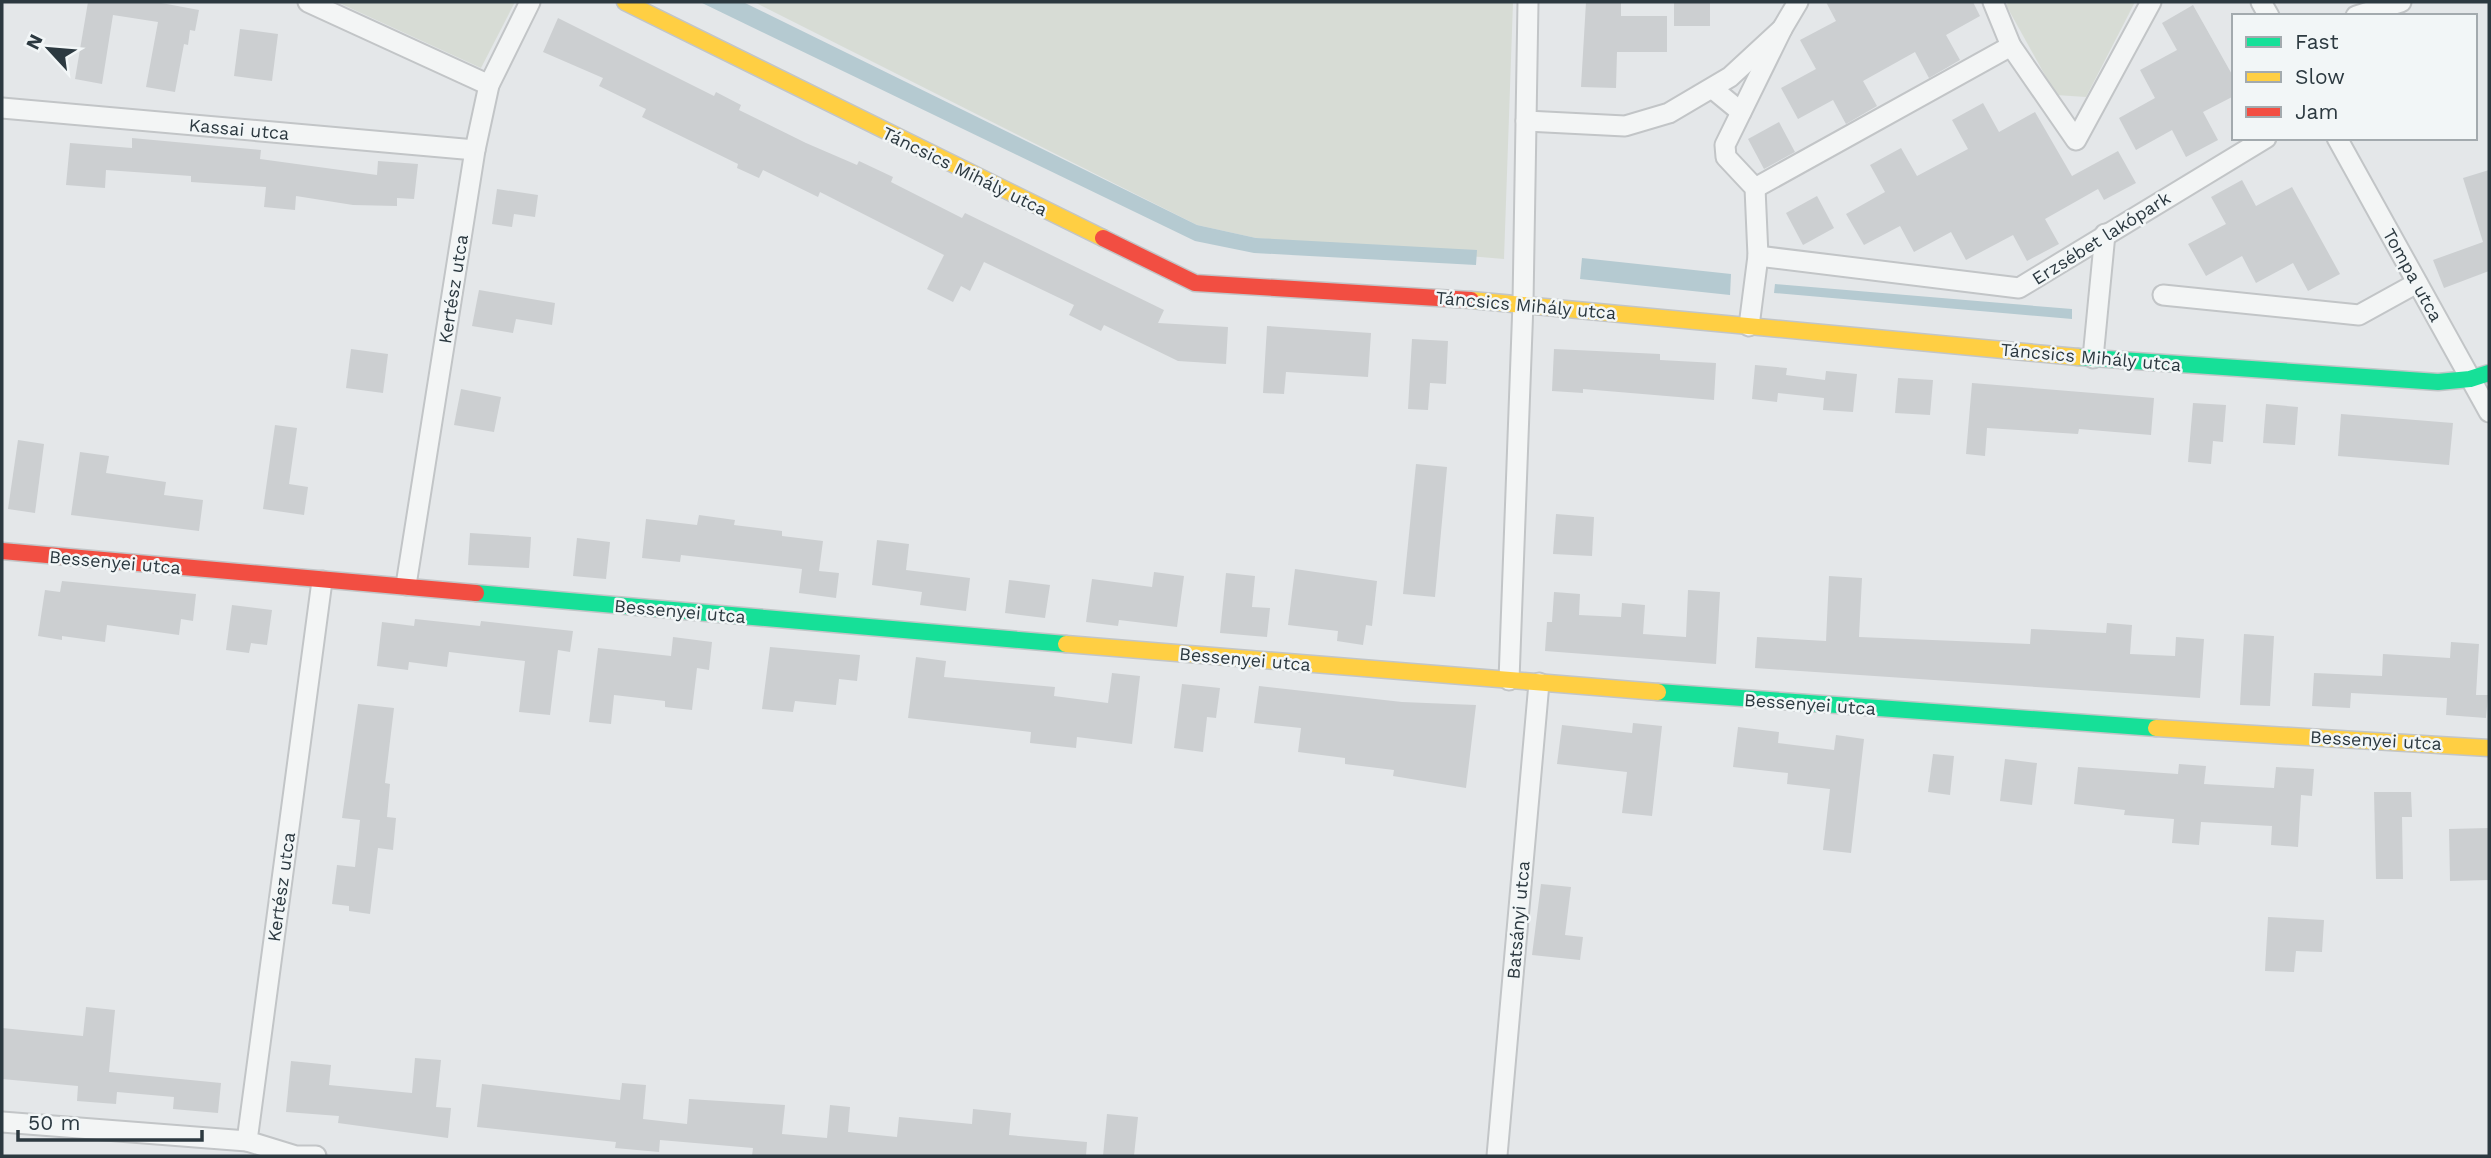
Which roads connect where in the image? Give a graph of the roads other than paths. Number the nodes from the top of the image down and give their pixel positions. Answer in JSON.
{"nodes":[{"id":1,"x":308,"y":2,"type":"edge"},
{"id":2,"x":530,"y":2,"type":"edge"},
{"id":3,"x":625,"y":2,"type":"edge"},
{"id":4,"x":1528,"y":2,"type":"edge"},
{"id":5,"x":1798,"y":2,"type":"edge"},
{"id":6,"x":1993,"y":2,"type":"edge"},
{"id":7,"x":2151,"y":2,"type":"edge"},
{"id":8,"x":2401,"y":2,"type":"edge"},
{"id":9,"x":2363,"y":14,"type":"edge"},
{"id":10,"x":1782,"y":29,"type":"junction"},
{"id":11,"x":2011,"y":46,"type":"junction"},
{"id":12,"x":489,"y":85,"type":"junction"},
{"id":13,"x":1713,"y":89,"type":"junction"},
{"id":14,"x":2,"y":108,"type":"edge"},
{"id":15,"x":1741,"y":112,"type":"junction"},
{"id":16,"x":1526,"y":121,"type":"junction"},
{"id":17,"x":2263,"y":140,"type":"edge"},
{"id":18,"x":2337,"y":140,"type":"edge"},
{"id":19,"x":475,"y":150,"type":"junction"},
{"id":20,"x":1755,"y":188,"type":"junction"},
{"id":21,"x":2105,"y":234,"type":"junction"},
{"id":22,"x":1758,"y":256,"type":"junction"},
{"id":23,"x":2417,"y":283,"type":"junction"},
{"id":24,"x":2163,"y":295,"type":"dead end"},
{"id":25,"x":1523,"y":303,"type":"junction"},
{"id":26,"x":1749,"y":327,"type":"junction"},
{"id":27,"x":2093,"y":358,"type":"junction"},
{"id":28,"x":2489,"y":373,"type":"edge"},
{"id":29,"x":2470,"y":379,"type":"junction"},
{"id":30,"x":2489,"y":412,"type":"edge"},
{"id":31,"x":2,"y":551,"type":"edge"},
{"id":32,"x":322,"y":581,"type":"junction"},
{"id":33,"x":406,"y":585,"type":"junction"},
{"id":34,"x":1509,"y":680,"type":"junction"},
{"id":35,"x":1539,"y":683,"type":"junction"},
{"id":36,"x":2489,"y":747,"type":"edge"},
{"id":37,"x":2,"y":1122,"type":"edge"},
{"id":38,"x":247,"y":1141,"type":"junction"},
{"id":39,"x":296,"y":1156,"type":"edge"},
{"id":40,"x":316,"y":1156,"type":"edge"},
{"id":41,"x":1497,"y":1156,"type":"edge"}],
"edges":[{"from":1,"to":12,"type":"street"},
{"from":2,"to":12,"type":"street","name":"Kertész utca"},
{"from":3,"to":25,"type":"street","name":"Táncsics Mihály utca"},
{"from":4,"to":16,"type":"street"},
{"from":5,"to":10,"type":"street"},
{"from":6,"to":11,"type":"street"},
{"from":7,"to":11,"type":"street"},
{"from":8,"to":9,"type":"street"},
{"from":10,"to":13,"type":"street"},
{"from":10,"to":15,"type":"street"},
{"from":11,"to":20,"type":"street"},
{"from":12,"to":19,"type":"street","name":"Kertész utca"},
{"from":13,"to":15,"type":"street"},
{"from":13,"to":16,"type":"street"},
{"from":14,"to":19,"type":"street","name":"Kassai utca"},
{"from":15,"to":20,"type":"street"},
{"from":16,"to":25,"type":"street"},
{"from":17,"to":21,"type":"street","name":"Erzsébet lakópark"},
{"from":18,"to":23,"type":"street","name":"Tompa utca"},
{"from":19,"to":33,"type":"street","name":"Kertész utca"},
{"from":20,"to":22,"type":"street"},
{"from":21,"to":22,"type":"street","name":"Erzsébet lakópark"},
{"from":21,"to":27,"type":"street"},
{"from":22,"to":26,"type":"street"},
{"from":23,"to":24,"type":"street"},
{"from":23,"to":29,"type":"street","name":"Tompa utca"},
{"from":25,"to":26,"type":"street","name":"Táncsics Mihály utca"},
{"from":25,"to":34,"type":"street"},
{"from":26,"to":27,"type":"street","name":"Táncsics Mihály utca"},
{"from":27,"to":29,"type":"street","name":"Táncsics Mihály utca"},
{"from":28,"to":29,"type":"street","name":"Táncsics Mihály utca"},
{"from":29,"to":30,"type":"street","name":"Tompa utca"},
{"from":31,"to":32,"type":"street","name":"Bessenyei utca"},
{"from":32,"to":33,"type":"street","name":"Bessenyei utca"},
{"from":32,"to":38,"type":"street","name":"Kertész utca"},
{"from":33,"to":34,"type":"street","name":"Bessenyei utca"},
{"from":34,"to":35,"type":"street","name":"Bessenyei utca"},
{"from":35,"to":36,"type":"street","name":"Bessenyei utca"},
{"from":35,"to":41,"type":"street","name":"Batsányi utca"},
{"from":37,"to":38,"type":"street"},
{"from":38,"to":39,"type":"street"},
{"from":39,"to":40,"type":"street"}]}
